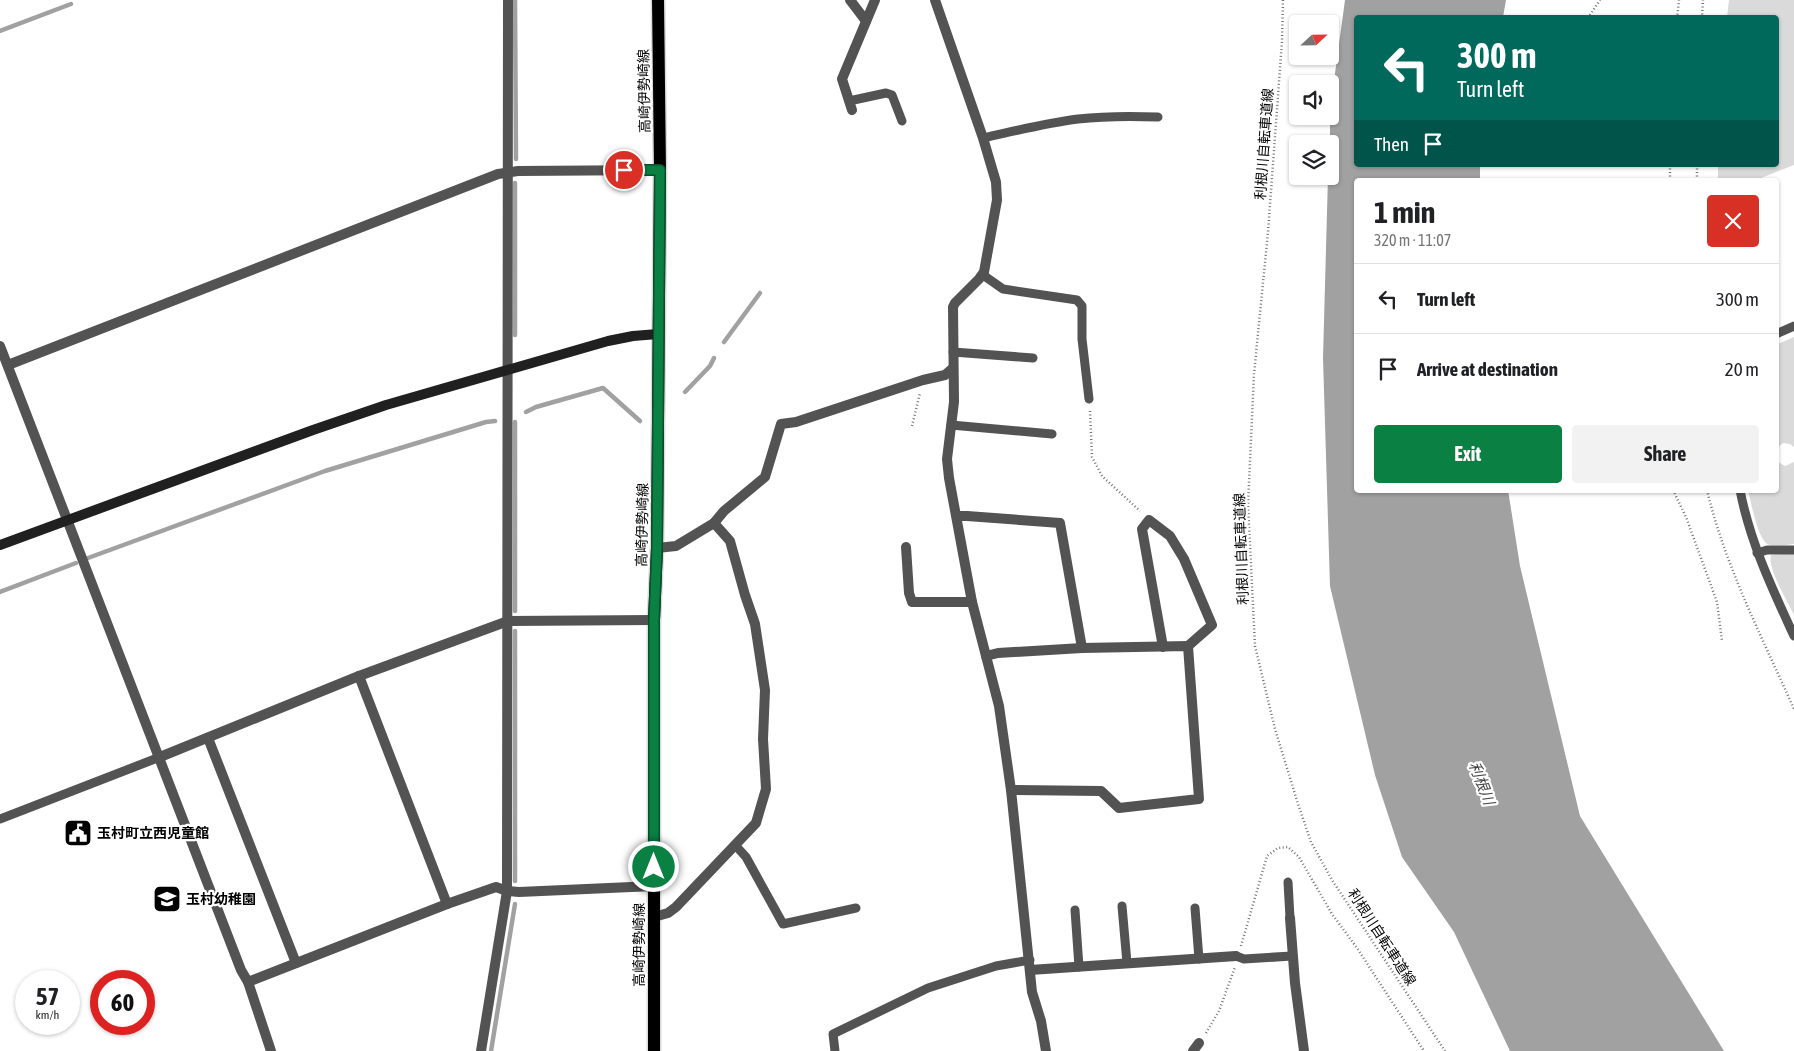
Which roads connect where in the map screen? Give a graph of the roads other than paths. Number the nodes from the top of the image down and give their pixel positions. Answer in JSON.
{"nodes":[{"id":1,"x":508,"y":0,"type":"edge"},
{"id":2,"x":658,"y":0,"type":"edge"},
{"id":3,"x":850,"y":0,"type":"edge"},
{"id":4,"x":875,"y":0,"type":"edge"},
{"id":5,"x":935,"y":0,"type":"edge"},
{"id":6,"x":866,"y":21,"type":"junction"},
{"id":7,"x":850,"y":106,"type":"joint"},
{"id":8,"x":1158,"y":117,"type":"dead end"},
{"id":9,"x":902,"y":121,"type":"dead end"},
{"id":10,"x":983,"y":138,"type":"junction"},
{"id":11,"x":660,"y":170,"type":"junction"},
{"id":12,"x":509,"y":172,"type":"junction"},
{"id":13,"x":983,"y":275,"type":"junction"},
{"id":14,"x":1794,"y":326,"type":"edge"},
{"id":15,"x":1779,"y":333,"type":"edge"},
{"id":16,"x":658,"y":334,"type":"junction"},
{"id":17,"x":0,"y":346,"type":"edge"},
{"id":18,"x":953,"y":352,"type":"junction"},
{"id":19,"x":1033,"y":358,"type":"dead end"},
{"id":20,"x":8,"y":365,"type":"junction"},
{"id":21,"x":953,"y":368,"type":"junction"},
{"id":22,"x":509,"y":369,"type":"junction"},
{"id":23,"x":1089,"y":400,"type":"road end"},
{"id":24,"x":951,"y":425,"type":"junction"},
{"id":25,"x":1052,"y":434,"type":"dead end"},
{"id":26,"x":1741,"y":493,"type":"edge"},
{"id":27,"x":956,"y":516,"type":"junction"},
{"id":28,"x":68,"y":520,"type":"junction"},
{"id":29,"x":714,"y":522,"type":"junction"},
{"id":30,"x":0,"y":545,"type":"edge"},
{"id":31,"x":906,"y":547,"type":"dead end"},
{"id":32,"x":657,"y":548,"type":"junction"},
{"id":33,"x":1794,"y":550,"type":"edge"},
{"id":34,"x":1757,"y":553,"type":"junction"},
{"id":35,"x":972,"y":602,"type":"junction"},
{"id":36,"x":654,"y":620,"type":"junction"},
{"id":37,"x":508,"y":621,"type":"junction"},
{"id":38,"x":1794,"y":636,"type":"edge"},
{"id":39,"x":1188,"y":646,"type":"junction"},
{"id":40,"x":1163,"y":647,"type":"junction"},
{"id":41,"x":1082,"y":648,"type":"junction"},
{"id":42,"x":986,"y":656,"type":"junction"},
{"id":43,"x":359,"y":676,"type":"junction"},
{"id":44,"x":208,"y":738,"type":"junction"},
{"id":45,"x":160,"y":757,"type":"junction"},
{"id":46,"x":1011,"y":790,"type":"junction"},
{"id":47,"x":0,"y":819,"type":"edge"},
{"id":48,"x":735,"y":845,"type":"junction"},
{"id":49,"x":1288,"y":882,"type":"dead end"},
{"id":50,"x":654,"y":886,"type":"junction"},
{"id":51,"x":508,"y":891,"type":"junction"},
{"id":52,"x":447,"y":904,"type":"junction"},
{"id":53,"x":1122,"y":906,"type":"dead end"},
{"id":54,"x":856,"y":908,"type":"dead end"},
{"id":55,"x":1195,"y":908,"type":"dead end"},
{"id":56,"x":1076,"y":910,"type":"dead end"},
{"id":57,"x":654,"y":917,"type":"junction"},
{"id":58,"x":1290,"y":918,"type":"joint"},
{"id":59,"x":1236,"y":956,"type":"joint"},
{"id":60,"x":1292,"y":956,"type":"junction"},
{"id":61,"x":1199,"y":958,"type":"junction"},
{"id":62,"x":296,"y":963,"type":"junction"},
{"id":63,"x":1127,"y":963,"type":"junction"},
{"id":64,"x":1030,"y":965,"type":"junction"},
{"id":65,"x":1079,"y":967,"type":"junction"},
{"id":66,"x":248,"y":982,"type":"junction"},
{"id":67,"x":271,"y":1051,"type":"edge"},
{"id":68,"x":481,"y":1051,"type":"edge"},
{"id":69,"x":654,"y":1051,"type":"edge"},
{"id":70,"x":835,"y":1051,"type":"edge"},
{"id":71,"x":1046,"y":1051,"type":"edge"},
{"id":72,"x":1304,"y":1051,"type":"edge"}],
"edges":[{"from":1,"to":12,"type":"street"},
{"from":2,"to":11,"type":"main road","name":"高崎伊勢崎線"},
{"from":3,"to":6,"type":"street"},
{"from":4,"to":6,"type":"street"},
{"from":5,"to":10,"type":"street"},
{"from":6,"to":7,"type":"street"},
{"from":7,"to":9,"type":"lane"},
{"from":8,"to":10,"type":"lane"},
{"from":10,"to":13,"type":"street"},
{"from":11,"to":12,"type":"street"},
{"from":11,"to":16,"type":"main road","name":"高崎伊勢崎線"},
{"from":12,"to":20,"type":"street"},
{"from":12,"to":22,"type":"street"},
{"from":13,"to":18,"type":"street"},
{"from":13,"to":23,"type":"lane"},
{"from":14,"to":15,"type":"lane"},
{"from":16,"to":22,"type":"street"},
{"from":16,"to":32,"type":"main road","name":"高崎伊勢崎線"},
{"from":17,"to":20,"type":"street"},
{"from":18,"to":19,"type":"lane"},
{"from":18,"to":21,"type":"street"},
{"from":20,"to":28,"type":"street"},
{"from":21,"to":24,"type":"street"},
{"from":21,"to":29,"type":"street"},
{"from":22,"to":28,"type":"street"},
{"from":22,"to":37,"type":"street"},
{"from":24,"to":25,"type":"lane"},
{"from":24,"to":27,"type":"street"},
{"from":26,"to":34,"type":"lane"},
{"from":27,"to":35,"type":"street"},
{"from":27,"to":41,"type":"street"},
{"from":28,"to":30,"type":"street"},
{"from":28,"to":45,"type":"street"},
{"from":29,"to":32,"type":"street"},
{"from":29,"to":48,"type":"street"},
{"from":31,"to":35,"type":"street"},
{"from":32,"to":36,"type":"main road","name":"高崎伊勢崎線"},
{"from":33,"to":34,"type":"lane"},
{"from":34,"to":38,"type":"lane"},
{"from":35,"to":42,"type":"street"},
{"from":36,"to":37,"type":"street"},
{"from":36,"to":50,"type":"main road","name":"高崎伊勢崎線"},
{"from":37,"to":43,"type":"street"},
{"from":37,"to":51,"type":"street"},
{"from":39,"to":40,"type":"street"},
{"from":39,"to":40,"type":"street"},
{"from":39,"to":46,"type":"street"},
{"from":40,"to":41,"type":"street"},
{"from":41,"to":42,"type":"street"},
{"from":42,"to":46,"type":"street"},
{"from":43,"to":44,"type":"street"},
{"from":43,"to":52,"type":"street"},
{"from":44,"to":45,"type":"street"},
{"from":44,"to":62,"type":"street"},
{"from":45,"to":47,"type":"lane"},
{"from":45,"to":66,"type":"street"},
{"from":46,"to":64,"type":"street"},
{"from":48,"to":54,"type":"lane"},
{"from":48,"to":57,"type":"street"},
{"from":49,"to":58,"type":"lane"},
{"from":50,"to":51,"type":"street"},
{"from":50,"to":57,"type":"main road","name":"高崎伊勢崎線"},
{"from":51,"to":52,"type":"street"},
{"from":51,"to":68,"type":"street"},
{"from":52,"to":62,"type":"street"},
{"from":53,"to":63,"type":"lane"},
{"from":55,"to":61,"type":"lane"},
{"from":56,"to":65,"type":"lane"},
{"from":57,"to":69,"type":"main road","name":"高崎伊勢崎線"},
{"from":58,"to":60,"type":"street"},
{"from":59,"to":60,"type":"lane"},
{"from":59,"to":61,"type":"street"},
{"from":60,"to":72,"type":"street"},
{"from":61,"to":63,"type":"street"},
{"from":62,"to":66,"type":"street"},
{"from":63,"to":65,"type":"street"},
{"from":64,"to":65,"type":"street"},
{"from":64,"to":70,"type":"lane"},
{"from":64,"to":71,"type":"street"},
{"from":66,"to":67,"type":"street"}]}
